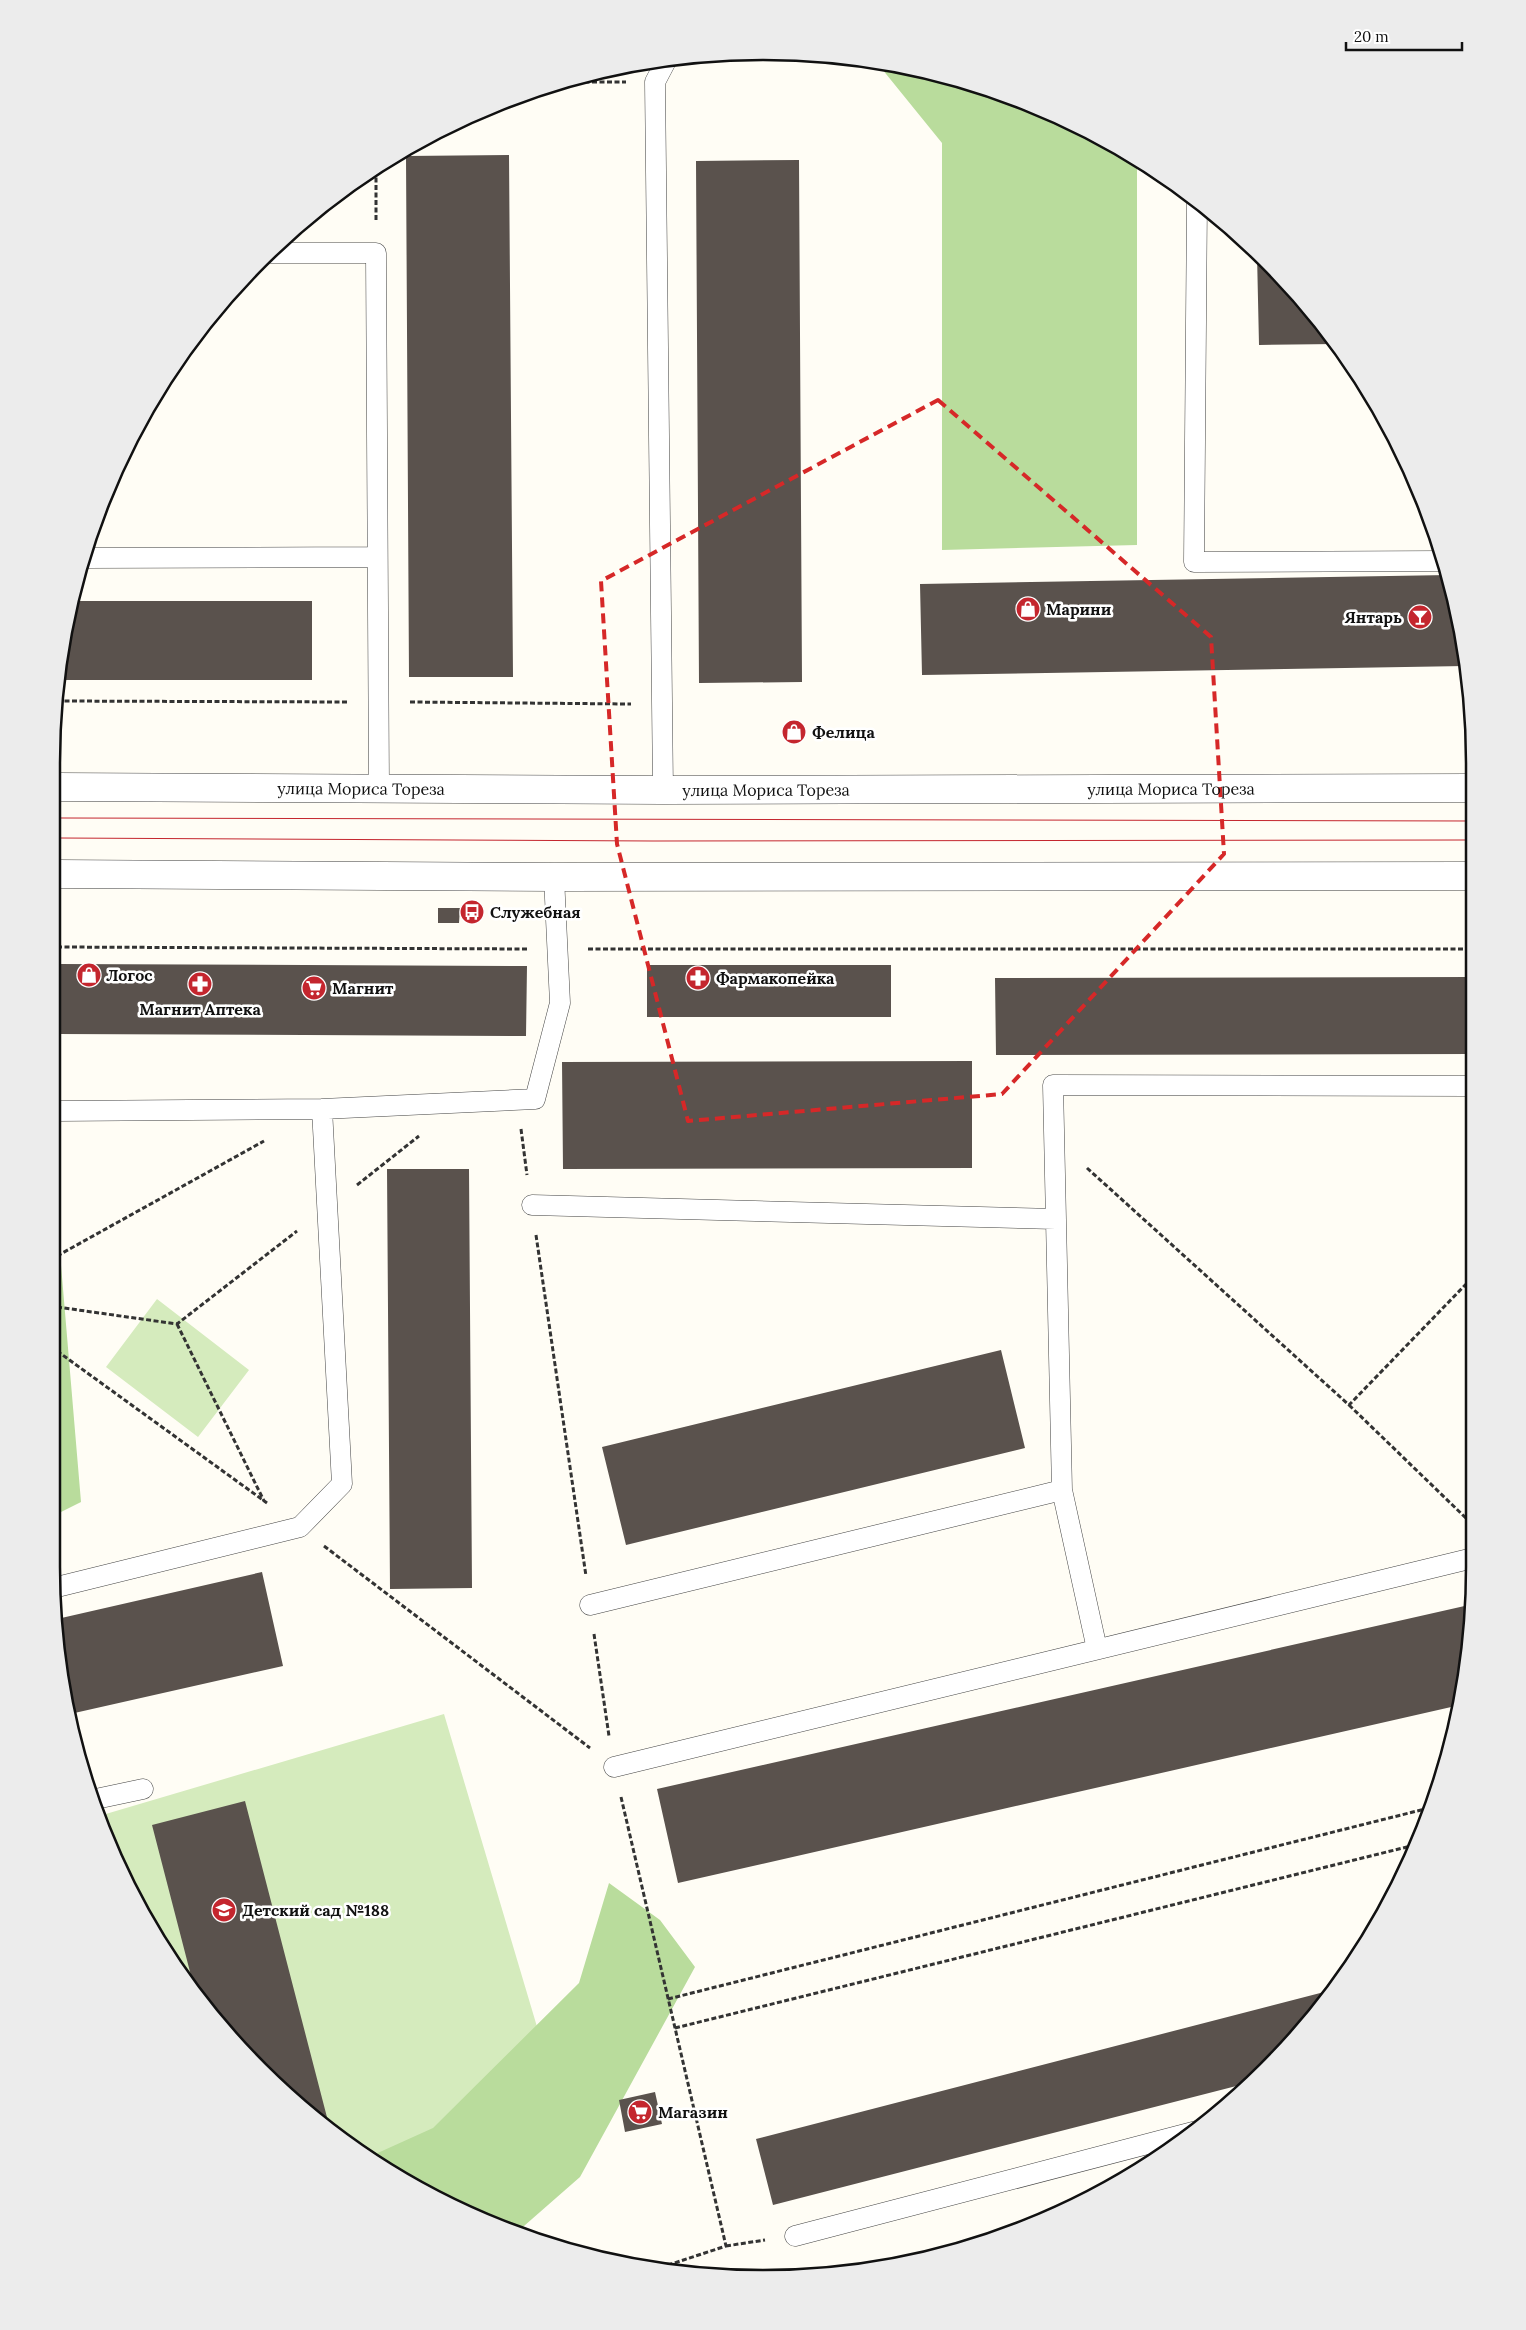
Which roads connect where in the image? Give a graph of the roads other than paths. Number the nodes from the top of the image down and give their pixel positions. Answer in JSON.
{"nodes":[{"id":1,"x":662,"y":68,"type":"edge"},
{"id":2,"x":1196,"y":209,"type":"edge"},
{"id":3,"x":279,"y":253,"type":"edge"},
{"id":4,"x":378,"y":557,"type":"junction"},
{"id":5,"x":91,"y":558,"type":"edge"},
{"id":6,"x":1436,"y":561,"type":"edge"},
{"id":7,"x":60,"y":787,"type":"edge"},
{"id":8,"x":379,"y":788,"type":"junction"},
{"id":9,"x":1466,"y":788,"type":"edge"},
{"id":10,"x":663,"y":790,"type":"junction"},
{"id":11,"x":60,"y":874,"type":"edge"},
{"id":12,"x":1466,"y":876,"type":"edge"},
{"id":13,"x":554,"y":877,"type":"junction"},
{"id":14,"x":1466,"y":1086,"type":"edge"},
{"id":15,"x":322,"y":1109,"type":"junction"},
{"id":16,"x":60,"y":1111,"type":"edge"},
{"id":17,"x":532,"y":1205,"type":"road end"},
{"id":18,"x":1056,"y":1219,"type":"junction"},
{"id":19,"x":1062,"y":1490,"type":"junction"},
{"id":20,"x":1466,"y":1560,"type":"edge"},
{"id":21,"x":61,"y":1586,"type":"edge"},
{"id":22,"x":590,"y":1605,"type":"road end"},
{"id":23,"x":1097,"y":1649,"type":"junction"},
{"id":24,"x":614,"y":1767,"type":"road end"},
{"id":25,"x":143,"y":1789,"type":"dead end"},
{"id":26,"x":99,"y":1798,"type":"edge"},
{"id":27,"x":1175,"y":2137,"type":"edge"},
{"id":28,"x":795,"y":2236,"type":"road end"}],
"edges":[{"from":1,"to":10,"type":"lane"},
{"from":2,"to":6,"type":"lane"},
{"from":3,"to":4,"type":"lane"},
{"from":4,"to":5,"type":"lane"},
{"from":4,"to":8,"type":"lane"},
{"from":7,"to":8,"type":"street","name":"улица Мориса Тореза"},
{"from":8,"to":10,"type":"street","name":"улица Мориса Тореза"},
{"from":9,"to":10,"type":"street","name":"улица Мориса Тореза"},
{"from":11,"to":13,"type":"street"},
{"from":12,"to":13,"type":"street"},
{"from":13,"to":15,"type":"lane"},
{"from":14,"to":18,"type":"lane"},
{"from":15,"to":16,"type":"lane"},
{"from":15,"to":21,"type":"lane"},
{"from":17,"to":18,"type":"lane"},
{"from":18,"to":19,"type":"lane"},
{"from":19,"to":22,"type":"lane"},
{"from":19,"to":23,"type":"lane"},
{"from":20,"to":23,"type":"lane"},
{"from":23,"to":24,"type":"lane"},
{"from":25,"to":26,"type":"lane"},
{"from":27,"to":28,"type":"lane"}]}
